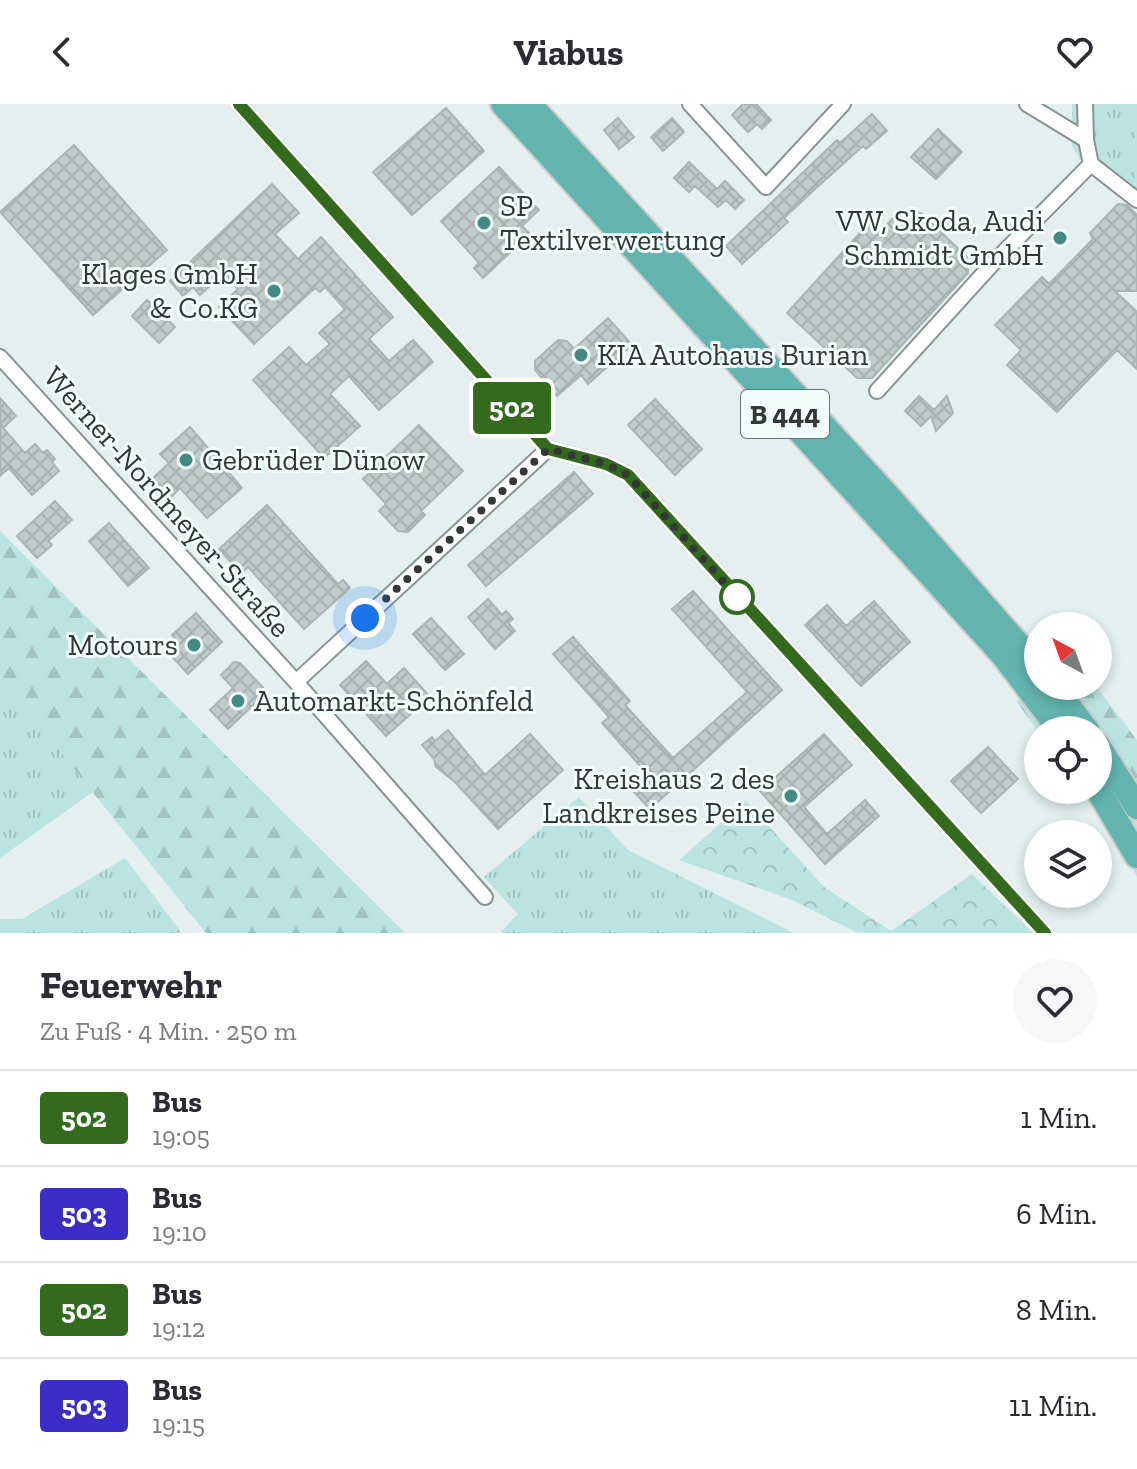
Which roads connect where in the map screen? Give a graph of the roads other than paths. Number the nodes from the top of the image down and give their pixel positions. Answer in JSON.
{"nodes":[{"id":1,"x":239,"y":104,"type":"edge"},
{"id":2,"x":503,"y":104,"type":"edge"},
{"id":3,"x":529,"y":104,"type":"edge"},
{"id":4,"x":690,"y":104,"type":"edge"},
{"id":5,"x":843,"y":104,"type":"edge"},
{"id":6,"x":1027,"y":104,"type":"edge"},
{"id":7,"x":1085,"y":104,"type":"edge"},
{"id":8,"x":1086,"y":140,"type":"junction"},
{"id":9,"x":1091,"y":164,"type":"junction"},
{"id":10,"x":1137,"y":200,"type":"edge"},
{"id":11,"x":0,"y":357,"type":"edge"},
{"id":12,"x":877,"y":391,"type":"dead end"},
{"id":13,"x":548,"y":449,"type":"junction"},
{"id":14,"x":1024,"y":651,"type":"edge"},
{"id":15,"x":296,"y":682,"type":"junction"},
{"id":16,"x":1064,"y":700,"type":"edge"},
{"id":17,"x":1049,"y":716,"type":"edge"},
{"id":18,"x":1076,"y":716,"type":"edge"},
{"id":19,"x":1112,"y":768,"type":"edge"},
{"id":20,"x":1106,"y":804,"type":"edge"},
{"id":21,"x":1137,"y":807,"type":"edge"},
{"id":22,"x":1137,"y":856,"type":"edge"},
{"id":23,"x":485,"y":897,"type":"dead end"},
{"id":24,"x":1045,"y":933,"type":"edge"}],
"edges":[{"from":1,"to":13,"type":"street"},
{"from":2,"to":17,"type":"highway","number":"B 444"},
{"from":3,"to":14,"type":"highway","number":"B 444"},
{"from":4,"to":5,"type":"street"},
{"from":6,"to":8,"type":"street"},
{"from":7,"to":8,"type":"street"},
{"from":8,"to":9,"type":"street"},
{"from":9,"to":10,"type":"street"},
{"from":9,"to":12,"type":"street"},
{"from":11,"to":15,"type":"street","name":"Werner-Nordmeyer-Straße"},
{"from":13,"to":15,"type":"street","name":"Werner-Nordmeyer-Straße"},
{"from":13,"to":24,"type":"street"},
{"from":15,"to":23,"type":"street","name":"Werner-Nordmeyer-Straße"},
{"from":16,"to":18,"type":"highway"},
{"from":19,"to":21,"type":"highway"},
{"from":20,"to":22,"type":"highway"}]}
